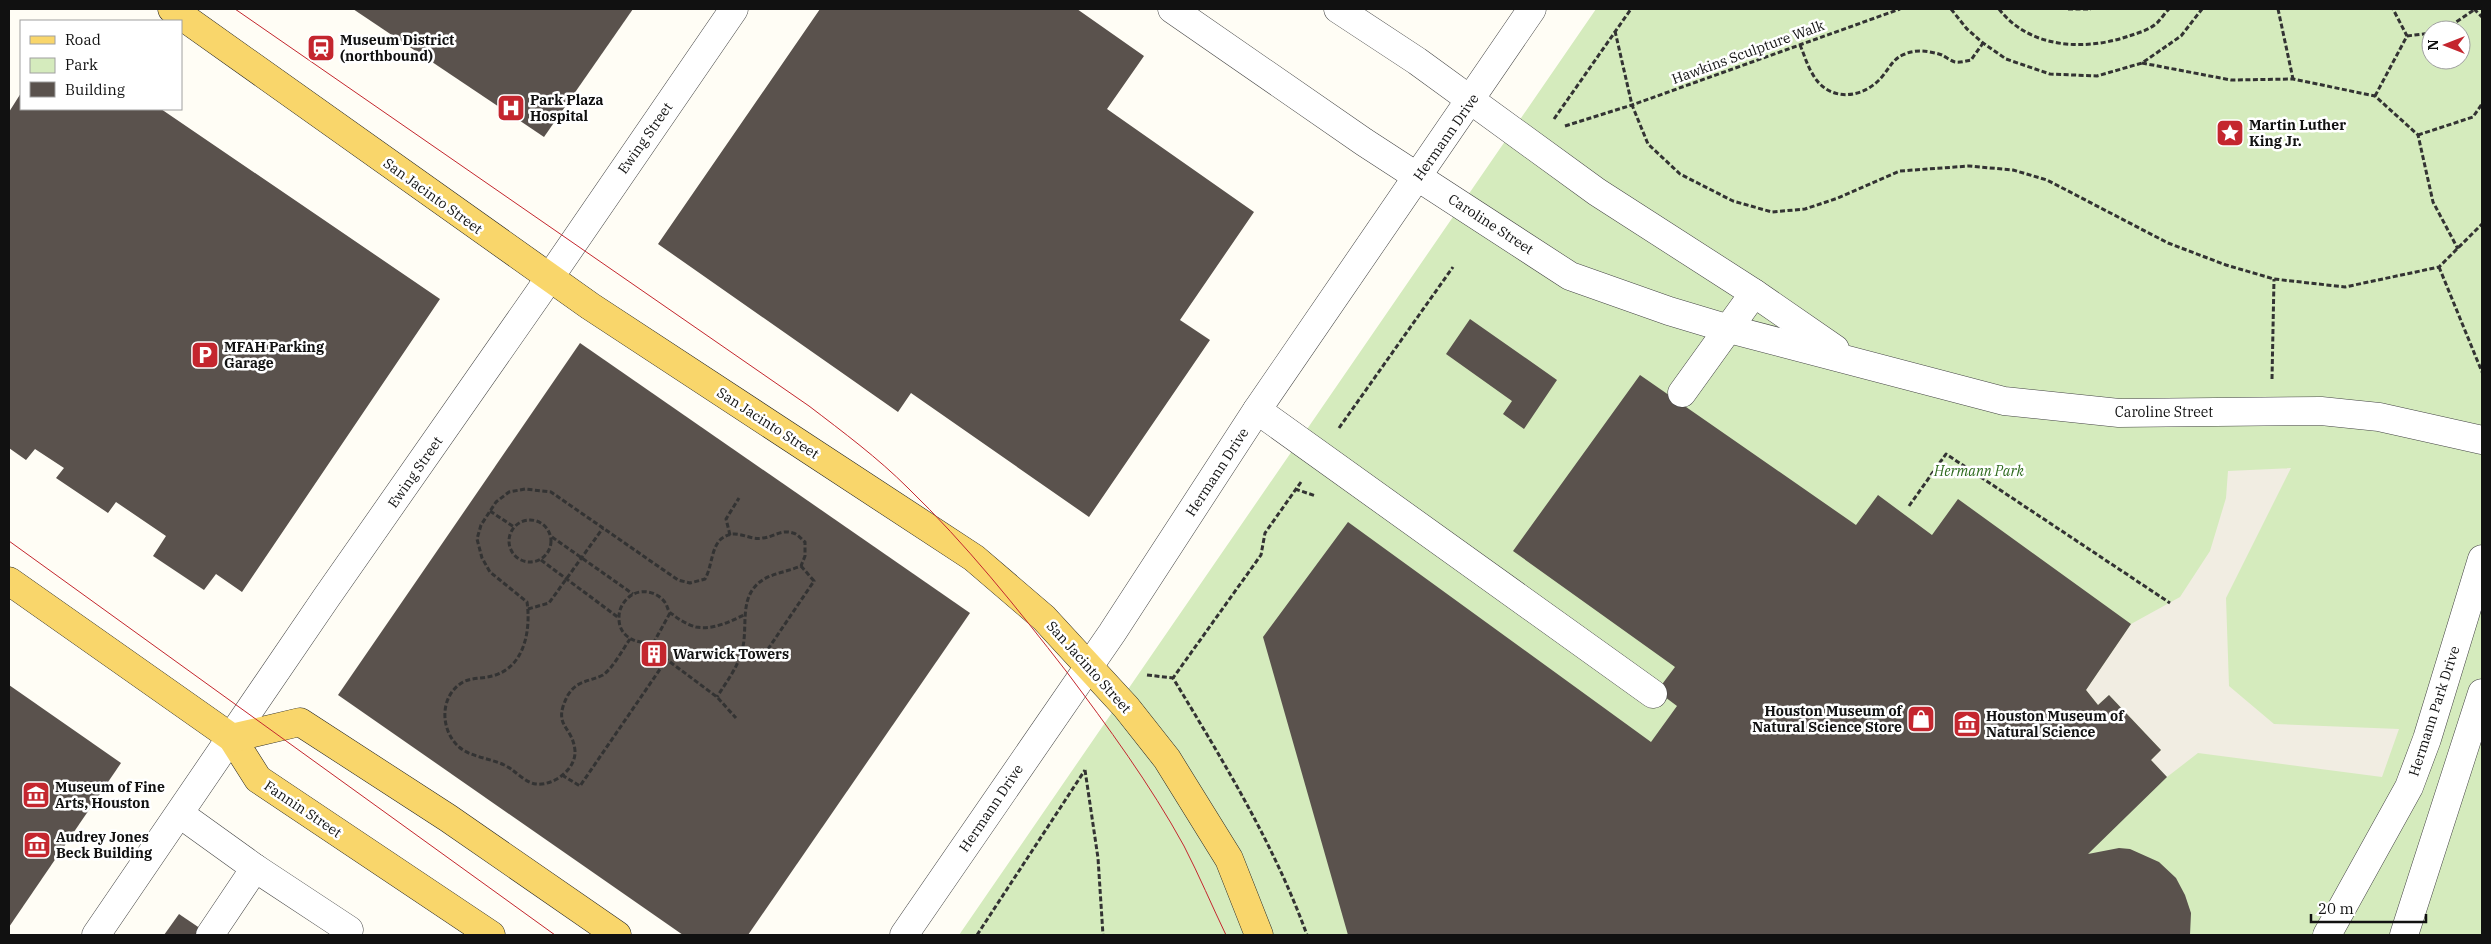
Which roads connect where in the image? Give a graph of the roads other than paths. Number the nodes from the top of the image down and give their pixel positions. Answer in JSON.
{"nodes":[{"id":1,"x":172,"y":9,"type":"edge"},
{"id":2,"x":734,"y":9,"type":"edge"},
{"id":3,"x":1172,"y":9,"type":"edge"},
{"id":4,"x":1532,"y":9,"type":"edge"},
{"id":5,"x":1350,"y":12,"type":"edge"},
{"id":6,"x":1471,"y":100,"type":"junction"},
{"id":7,"x":1418,"y":177,"type":"junction"},
{"id":8,"x":550,"y":278,"type":"junction"},
{"id":9,"x":1754,"y":294,"type":"junction"},
{"id":10,"x":1729,"y":329,"type":"junction"},
{"id":11,"x":1848,"y":359,"type":"junction"},
{"id":12,"x":1682,"y":393,"type":"dead end"},
{"id":13,"x":1258,"y":410,"type":"junction"},
{"id":14,"x":2482,"y":440,"type":"edge"},
{"id":15,"x":2482,"y":559,"type":"edge"},
{"id":16,"x":9,"y":581,"type":"edge"},
{"id":17,"x":1088,"y":665,"type":"junction"},
{"id":18,"x":2482,"y":693,"type":"edge"},
{"id":19,"x":1653,"y":694,"type":"dead end"},
{"id":20,"x":232,"y":738,"type":"junction"},
{"id":21,"x":180,"y":814,"type":"junction"},
{"id":22,"x":255,"y":868,"type":"junction"},
{"id":23,"x":349,"y":930,"type":"dead end"},
{"id":24,"x":96,"y":935,"type":"edge"},
{"id":25,"x":210,"y":935,"type":"edge"},
{"id":26,"x":491,"y":935,"type":"edge"},
{"id":27,"x":617,"y":935,"type":"edge"},
{"id":28,"x":904,"y":935,"type":"edge"},
{"id":29,"x":1259,"y":935,"type":"edge"},
{"id":30,"x":2326,"y":935,"type":"edge"},
{"id":31,"x":2404,"y":935,"type":"edge"}],
"edges":[{"from":1,"to":8,"type":"main road","name":"San Jacinto Street"},
{"from":2,"to":8,"type":"street","name":"Ewing Street"},
{"from":3,"to":7,"type":"street","name":"Caroline Street"},
{"from":4,"to":6,"type":"street","name":"Hermann Drive"},
{"from":5,"to":6,"type":"street","name":"Caroline Street"},
{"from":6,"to":7,"type":"street","name":"Hermann Drive"},
{"from":6,"to":9,"type":"street","name":"Caroline Street"},
{"from":7,"to":10,"type":"street","name":"Caroline Street"},
{"from":7,"to":13,"type":"street","name":"Hermann Drive"},
{"from":8,"to":17,"type":"main road","name":"San Jacinto Street"},
{"from":8,"to":20,"type":"street","name":"Ewing Street"},
{"from":9,"to":10,"type":"street"},
{"from":9,"to":11,"type":"street","name":"Caroline Street"},
{"from":10,"to":11,"type":"street","name":"Caroline Street"},
{"from":10,"to":12,"type":"street"},
{"from":11,"to":14,"type":"street","name":"Caroline Street"},
{"from":13,"to":17,"type":"street","name":"Hermann Drive"},
{"from":13,"to":19,"type":"street"},
{"from":15,"to":30,"type":"street","name":"Hermann Park Drive"},
{"from":16,"to":20,"type":"main road","name":"Fannin Street"},
{"from":17,"to":28,"type":"street","name":"Hermann Drive"},
{"from":17,"to":29,"type":"main road","name":"San Jacinto Street"},
{"from":18,"to":31,"type":"street"},
{"from":20,"to":21,"type":"street","name":"Ewing Street"},
{"from":20,"to":26,"type":"main road","name":"Fannin Street"},
{"from":20,"to":27,"type":"main road"},
{"from":21,"to":22,"type":"street"},
{"from":21,"to":24,"type":"street","name":"Ewing Street"},
{"from":22,"to":23,"type":"street"},
{"from":22,"to":25,"type":"street"}]}
